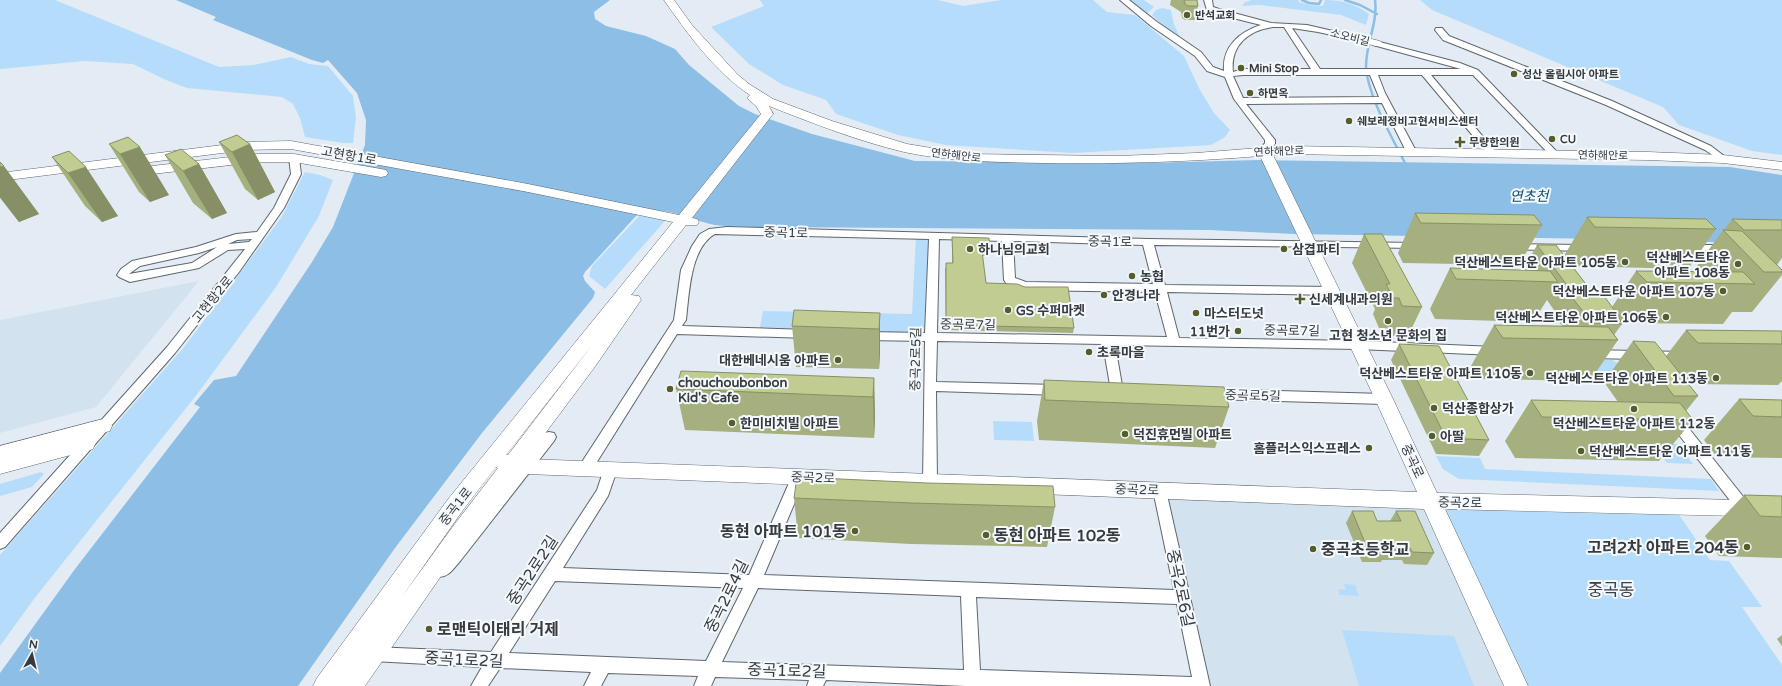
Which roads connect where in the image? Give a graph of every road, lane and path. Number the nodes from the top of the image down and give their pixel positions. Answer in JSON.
{"nodes":[{"id":1,"x":669,"y":0,"type":"edge"},
{"id":2,"x":678,"y":0,"type":"edge"},
{"id":3,"x":1124,"y":0,"type":"edge"},
{"id":4,"x":1208,"y":0,"type":"edge"},
{"id":5,"x":1272,"y":25,"type":"junction"},
{"id":6,"x":1286,"y":25,"type":"junction"},
{"id":7,"x":1439,"y":30,"type":"dead end"},
{"id":8,"x":1363,"y":40,"type":"joint"},
{"id":9,"x":1376,"y":43,"type":"joint"},
{"id":10,"x":1373,"y":71,"type":"junction"},
{"id":11,"x":1317,"y":72,"type":"junction"},
{"id":12,"x":1424,"y":72,"type":"junction"},
{"id":13,"x":1475,"y":72,"type":"junction"},
{"id":14,"x":1228,"y":75,"type":"junction"},
{"id":15,"x":744,"y":87,"type":"junction"},
{"id":16,"x":1385,"y":100,"type":"junction"},
{"id":17,"x":1241,"y":101,"type":"junction"},
{"id":18,"x":784,"y":106,"type":"junction"},
{"id":19,"x":1411,"y":151,"type":"junction"},
{"id":20,"x":1266,"y":153,"type":"junction"},
{"id":21,"x":1492,"y":153,"type":"junction"},
{"id":22,"x":1554,"y":154,"type":"junction"},
{"id":23,"x":294,"y":158,"type":"junction"},
{"id":24,"x":338,"y":159,"type":"junction"},
{"id":25,"x":1723,"y":159,"type":"junction"},
{"id":26,"x":1782,"y":166,"type":"edge"},
{"id":27,"x":0,"y":177,"type":"edge"},
{"id":28,"x":0,"y":187,"type":"edge"},
{"id":29,"x":685,"y":226,"type":"junction"},
{"id":30,"x":260,"y":235,"type":"junction"},
{"id":31,"x":934,"y":236,"type":"junction"},
{"id":32,"x":1007,"y":238,"type":"junction"},
{"id":33,"x":1308,"y":241,"type":"junction"},
{"id":34,"x":1148,"y":242,"type":"junction"},
{"id":35,"x":253,"y":245,"type":"junction"},
{"id":36,"x":1426,"y":246,"type":"edge"},
{"id":37,"x":1503,"y":247,"type":"edge"},
{"id":38,"x":1542,"y":248,"type":"junction"},
{"id":39,"x":1597,"y":248,"type":"edge"},
{"id":40,"x":1676,"y":248,"type":"edge"},
{"id":41,"x":1739,"y":248,"type":"edge"},
{"id":42,"x":1550,"y":259,"type":"edge"},
{"id":43,"x":1160,"y":288,"type":"junction"},
{"id":44,"x":1332,"y":291,"type":"junction"},
{"id":45,"x":674,"y":330,"type":"junction"},
{"id":46,"x":821,"y":334,"type":"edge"},
{"id":47,"x":853,"y":335,"type":"edge"},
{"id":48,"x":931,"y":337,"type":"junction"},
{"id":49,"x":1108,"y":341,"type":"junction"},
{"id":50,"x":1174,"y":342,"type":"junction"},
{"id":51,"x":1615,"y":343,"type":"dead end"},
{"id":52,"x":1358,"y":345,"type":"junction"},
{"id":53,"x":1506,"y":351,"type":"edge"},
{"id":54,"x":1576,"y":354,"type":"edge"},
{"id":55,"x":1624,"y":355,"type":"junction"},
{"id":56,"x":1695,"y":356,"type":"edge"},
{"id":57,"x":1633,"y":366,"type":"dead end"},
{"id":58,"x":930,"y":386,"type":"junction"},
{"id":59,"x":1070,"y":390,"type":"edge"},
{"id":60,"x":1102,"y":391,"type":"edge"},
{"id":61,"x":1117,"y":391,"type":"junction"},
{"id":62,"x":1133,"y":392,"type":"edge"},
{"id":63,"x":1196,"y":394,"type":"edge"},
{"id":64,"x":1384,"y":399,"type":"junction"},
{"id":65,"x":1668,"y":411,"type":"edge"},
{"id":66,"x":103,"y":426,"type":"junction"},
{"id":67,"x":549,"y":437,"type":"dead end"},
{"id":68,"x":86,"y":444,"type":"junction"},
{"id":69,"x":0,"y":453,"type":"edge"},
{"id":70,"x":510,"y":464,"type":"junction"},
{"id":71,"x":0,"y":467,"type":"edge"},
{"id":72,"x":585,"y":469,"type":"junction"},
{"id":73,"x":610,"y":470,"type":"junction"},
{"id":74,"x":798,"y":476,"type":"junction"},
{"id":75,"x":930,"y":482,"type":"junction"},
{"id":76,"x":1160,"y":490,"type":"junction"},
{"id":77,"x":1432,"y":502,"type":"junction"},
{"id":78,"x":1744,"y":508,"type":"junction"},
{"id":79,"x":1782,"y":509,"type":"edge"},
{"id":80,"x":0,"y":543,"type":"edge"},
{"id":81,"x":551,"y":574,"type":"junction"},
{"id":82,"x":754,"y":581,"type":"junction"},
{"id":83,"x":968,"y":591,"type":"junction"},
{"id":84,"x":1182,"y":597,"type":"junction"},
{"id":85,"x":373,"y":654,"type":"junction"},
{"id":86,"x":496,"y":660,"type":"junction"},
{"id":87,"x":604,"y":665,"type":"junction"},
{"id":88,"x":711,"y":668,"type":"junction"},
{"id":89,"x":818,"y":679,"type":"edge"},
{"id":90,"x":888,"y":680,"type":"edge"},
{"id":91,"x":973,"y":682,"type":"edge"},
{"id":92,"x":1080,"y":683,"type":"edge"},
{"id":93,"x":1202,"y":685,"type":"edge"},
{"id":94,"x":325,"y":686,"type":"edge"},
{"id":95,"x":351,"y":686,"type":"edge"},
{"id":96,"x":479,"y":686,"type":"edge"},
{"id":97,"x":592,"y":686,"type":"edge"},
{"id":98,"x":702,"y":686,"type":"edge"},
{"id":99,"x":1516,"y":686,"type":"edge"}],
"edges":[{"from":1,"to":15,"type":"street","name":"연하해안로"},
{"from":2,"to":18,"type":"street","name":"연하해안로"},
{"from":3,"to":14,"type":"street"},
{"from":4,"to":5,"type":"street"},
{"from":5,"to":6,"type":"street","name":"소오비길"},
{"from":5,"to":14,"type":"street","name":"소오비길"},
{"from":6,"to":8,"type":"street","name":"소오비길"},
{"from":6,"to":11,"type":"street"},
{"from":7,"to":25,"type":"street"},
{"from":8,"to":9,"type":"street","name":"소오비길"},
{"from":9,"to":13,"type":"street","name":"소오비길"},
{"from":10,"to":11,"type":"street"},
{"from":10,"to":12,"type":"street"},
{"from":10,"to":16,"type":"street"},
{"from":11,"to":14,"type":"street"},
{"from":12,"to":13,"type":"street"},
{"from":12,"to":21,"type":"street"},
{"from":13,"to":22,"type":"street","name":"소오비길"},
{"from":14,"to":17,"type":"street"},
{"from":15,"to":18,"type":"street","name":"연하해안로"},
{"from":15,"to":29,"type":"street"},
{"from":16,"to":17,"type":"street"},
{"from":16,"to":19,"type":"street"},
{"from":17,"to":20,"type":"street"},
{"from":18,"to":20,"type":"street","name":"연하해안로"},
{"from":18,"to":29,"type":"street"},
{"from":19,"to":20,"type":"street","name":"연하해안로"},
{"from":19,"to":21,"type":"street","name":"연하해안로"},
{"from":20,"to":33,"type":"street","name":"중곡로"},
{"from":21,"to":22,"type":"street","name":"연하해안로"},
{"from":22,"to":25,"type":"street","name":"연하해안로"},
{"from":23,"to":24,"type":"street","name":"고현항1로"},
{"from":23,"to":28,"type":"street","name":"고현항1로"},
{"from":23,"to":30,"type":"street","name":"고현항2로"},
{"from":24,"to":27,"type":"street","name":"고현항1로"},
{"from":24,"to":29,"type":"street","name":"고현항1로"},
{"from":25,"to":26,"type":"street","name":"연하해안로"},
{"from":29,"to":70,"type":"street","name":"중곡1로"},
{"from":30,"to":35,"type":"street","name":"고현항2로"},
{"from":30,"to":35,"type":"street"},
{"from":31,"to":32,"type":"street","name":"중곡1로"},
{"from":31,"to":45,"type":"street","name":"중곡1로"},
{"from":31,"to":48,"type":"street","name":"중곡2로5길"},
{"from":32,"to":34,"type":"street","name":"중곡1로"},
{"from":32,"to":43,"type":"street"},
{"from":33,"to":34,"type":"street","name":"중곡1로"},
{"from":33,"to":36,"type":"street","name":"중곡1로"},
{"from":33,"to":44,"type":"street","name":"중곡로"},
{"from":34,"to":43,"type":"street"},
{"from":35,"to":66,"type":"street","name":"고현항2로"},
{"from":37,"to":38,"type":"street"},
{"from":38,"to":39,"type":"street"},
{"from":38,"to":42,"type":"street"},
{"from":40,"to":41,"type":"street"},
{"from":43,"to":44,"type":"street"},
{"from":43,"to":50,"type":"street"},
{"from":44,"to":52,"type":"street","name":"중곡로"},
{"from":45,"to":46,"type":"street"},
{"from":45,"to":72,"type":"street","name":"중곡1로"},
{"from":47,"to":48,"type":"street","name":"중곡로7길"},
{"from":48,"to":49,"type":"street","name":"중곡로7길"},
{"from":48,"to":58,"type":"street","name":"중곡2로5길"},
{"from":49,"to":50,"type":"street","name":"중곡로7길"},
{"from":49,"to":61,"type":"street"},
{"from":50,"to":52,"type":"street","name":"중곡로7길"},
{"from":51,"to":55,"type":"street"},
{"from":52,"to":53,"type":"street","name":"중곡로7길"},
{"from":52,"to":64,"type":"street","name":"중곡로"},
{"from":54,"to":55,"type":"street"},
{"from":55,"to":56,"type":"street"},
{"from":55,"to":57,"type":"street"},
{"from":58,"to":59,"type":"street"},
{"from":58,"to":75,"type":"street","name":"중곡2로5길"},
{"from":60,"to":61,"type":"street"},
{"from":61,"to":62,"type":"street"},
{"from":63,"to":64,"type":"street","name":"중곡로5길"},
{"from":64,"to":77,"type":"street","name":"중곡로"},
{"from":65,"to":78,"type":"street"},
{"from":66,"to":68,"type":"street","name":"고현항2로"},
{"from":66,"to":69,"type":"street"},
{"from":67,"to":70,"type":"street"},
{"from":68,"to":71,"type":"street"},
{"from":68,"to":80,"type":"street","name":"고현항2로"},
{"from":70,"to":72,"type":"street","name":"중곡2로"},
{"from":70,"to":85,"type":"street","name":"중곡1로"},
{"from":70,"to":94,"type":"street","name":"중곡1로"},
{"from":72,"to":73,"type":"street","name":"중곡2로"},
{"from":73,"to":74,"type":"street","name":"중곡2로"},
{"from":73,"to":81,"type":"street","name":"중곡2로2길"},
{"from":74,"to":75,"type":"street","name":"중곡2로"},
{"from":74,"to":82,"type":"street","name":"중곡2로4길"},
{"from":75,"to":76,"type":"street","name":"중곡2로"},
{"from":76,"to":77,"type":"street","name":"중곡2로"},
{"from":76,"to":84,"type":"street","name":"중곡2로6길"},
{"from":77,"to":78,"type":"street","name":"중곡2로"},
{"from":77,"to":99,"type":"street","name":"중곡로"},
{"from":78,"to":79,"type":"street","name":"중곡2로"},
{"from":81,"to":82,"type":"street"},
{"from":81,"to":86,"type":"street","name":"중곡2로2길"},
{"from":82,"to":83,"type":"street"},
{"from":82,"to":88,"type":"street","name":"중곡2로4길"},
{"from":83,"to":84,"type":"street"},
{"from":83,"to":91,"type":"street"},
{"from":84,"to":93,"type":"street","name":"중곡2로6길"},
{"from":85,"to":86,"type":"street","name":"중곡1로2길"},
{"from":85,"to":95,"type":"street","name":"중곡1로"},
{"from":86,"to":87,"type":"street","name":"중곡1로2길"},
{"from":86,"to":96,"type":"street","name":"중곡2로2길"},
{"from":87,"to":88,"type":"street","name":"중곡1로2길"},
{"from":87,"to":97,"type":"street"},
{"from":88,"to":89,"type":"street","name":"중곡1로2길"},
{"from":88,"to":98,"type":"street","name":"중곡2로4길"},
{"from":89,"to":90,"type":"street","name":"중곡1로2길"},
{"from":90,"to":91,"type":"street","name":"중곡1로2길"},
{"from":91,"to":92,"type":"street","name":"중곡1로2길"},
{"from":92,"to":93,"type":"street","name":"중곡1로2길"}]}
